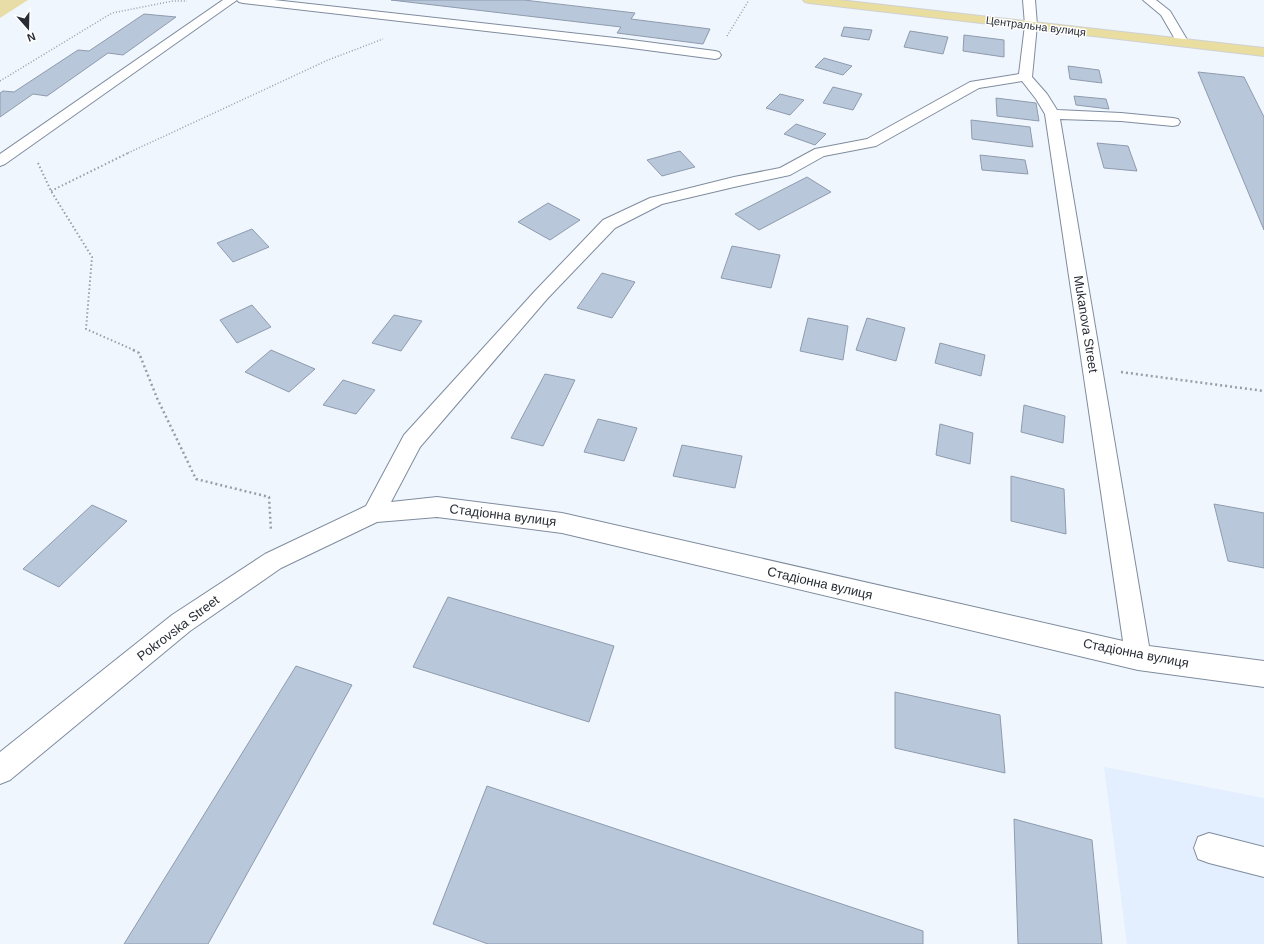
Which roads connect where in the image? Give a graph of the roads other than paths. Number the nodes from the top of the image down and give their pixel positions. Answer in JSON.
{"nodes":[{"id":1,"x":231,"y":0,"type":"edge"},
{"id":2,"x":243,"y":0,"type":"edge"},
{"id":3,"x":809,"y":0,"type":"edge"},
{"id":4,"x":1029,"y":0,"type":"edge"},
{"id":5,"x":1149,"y":0,"type":"edge"},
{"id":6,"x":1031,"y":25,"type":"junction"},
{"id":7,"x":1183,"y":43,"type":"junction"},
{"id":8,"x":1264,"y":52,"type":"edge"},
{"id":9,"x":715,"y":55,"type":"road end"},
{"id":10,"x":1025,"y":77,"type":"junction"},
{"id":11,"x":1052,"y":114,"type":"junction"},
{"id":12,"x":1173,"y":122,"type":"dead end"},
{"id":13,"x":0,"y":162,"type":"edge"},
{"id":14,"x":374,"y":513,"type":"junction"},
{"id":15,"x":1138,"y":657,"type":"junction"},
{"id":16,"x":1264,"y":674,"type":"edge"},
{"id":17,"x":0,"y":770,"type":"edge"},
{"id":18,"x":1209,"y":848,"type":"dead end"},
{"id":19,"x":1264,"y":862,"type":"edge"}],
"edges":[{"from":1,"to":13,"type":"street"},
{"from":2,"to":9,"type":"street"},
{"from":3,"to":6,"type":"main road","name":"Центральна вулиця"},
{"from":4,"to":6,"type":"street"},
{"from":5,"to":7,"type":"street"},
{"from":6,"to":7,"type":"main road","name":"Центральна вулиця"},
{"from":6,"to":10,"type":"street"},
{"from":7,"to":8,"type":"main road","name":"Центральна вулиця"},
{"from":10,"to":11,"type":"street","name":"Mukanova Street"},
{"from":10,"to":14,"type":"street"},
{"from":11,"to":12,"type":"street"},
{"from":11,"to":15,"type":"street","name":"Mukanova Street"},
{"from":14,"to":15,"type":"street","name":"Стадіонна вулиця"},
{"from":14,"to":17,"type":"street","name":"Pokrovska Street"},
{"from":15,"to":16,"type":"street","name":"Стадіонна вулиця"},
{"from":18,"to":19,"type":"street"}]}
